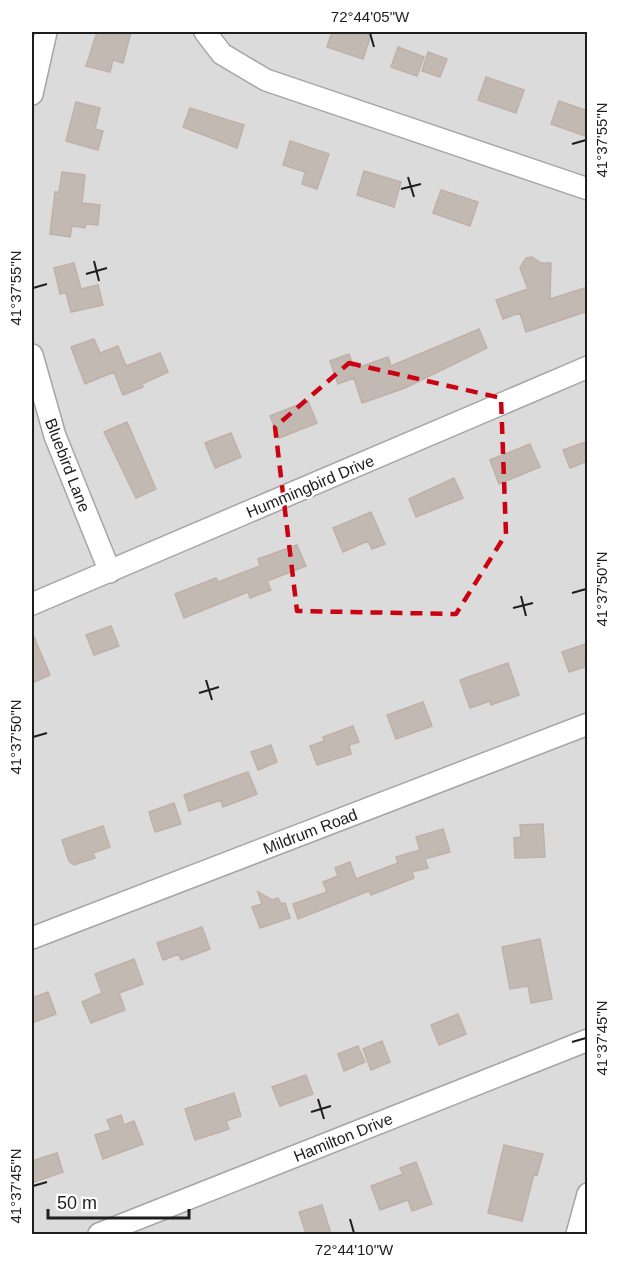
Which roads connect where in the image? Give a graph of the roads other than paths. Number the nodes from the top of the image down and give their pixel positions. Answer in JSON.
{"nodes":[{"id":1,"x":46,"y":32,"type":"edge"},
{"id":2,"x":205,"y":32,"type":"edge"},
{"id":3,"x":32,"y":94,"type":"edge"},
{"id":4,"x":588,"y":189,"type":"edge"},
{"id":5,"x":32,"y":355,"type":"edge"},
{"id":6,"x":588,"y":367,"type":"edge"},
{"id":7,"x":111,"y":572,"type":"junction"},
{"id":8,"x":32,"y":604,"type":"edge"},
{"id":9,"x":588,"y":724,"type":"edge"},
{"id":10,"x":32,"y":938,"type":"edge"},
{"id":11,"x":588,"y":1040,"type":"edge"},
{"id":12,"x":588,"y":1194,"type":"edge"},
{"id":13,"x":99,"y":1234,"type":"edge"},
{"id":14,"x":577,"y":1234,"type":"edge"}],
"edges":[{"from":1,"to":3,"type":"street"},
{"from":2,"to":4,"type":"street"},
{"from":5,"to":7,"type":"street","name":"Bluebird Lane"},
{"from":6,"to":7,"type":"street","name":"Hummingbird Drive"},
{"from":7,"to":8,"type":"street","name":"Hummingbird Drive"},
{"from":9,"to":10,"type":"street","name":"Mildrum Road"},
{"from":11,"to":13,"type":"street","name":"Hamilton Drive"},
{"from":12,"to":14,"type":"street"}]}
